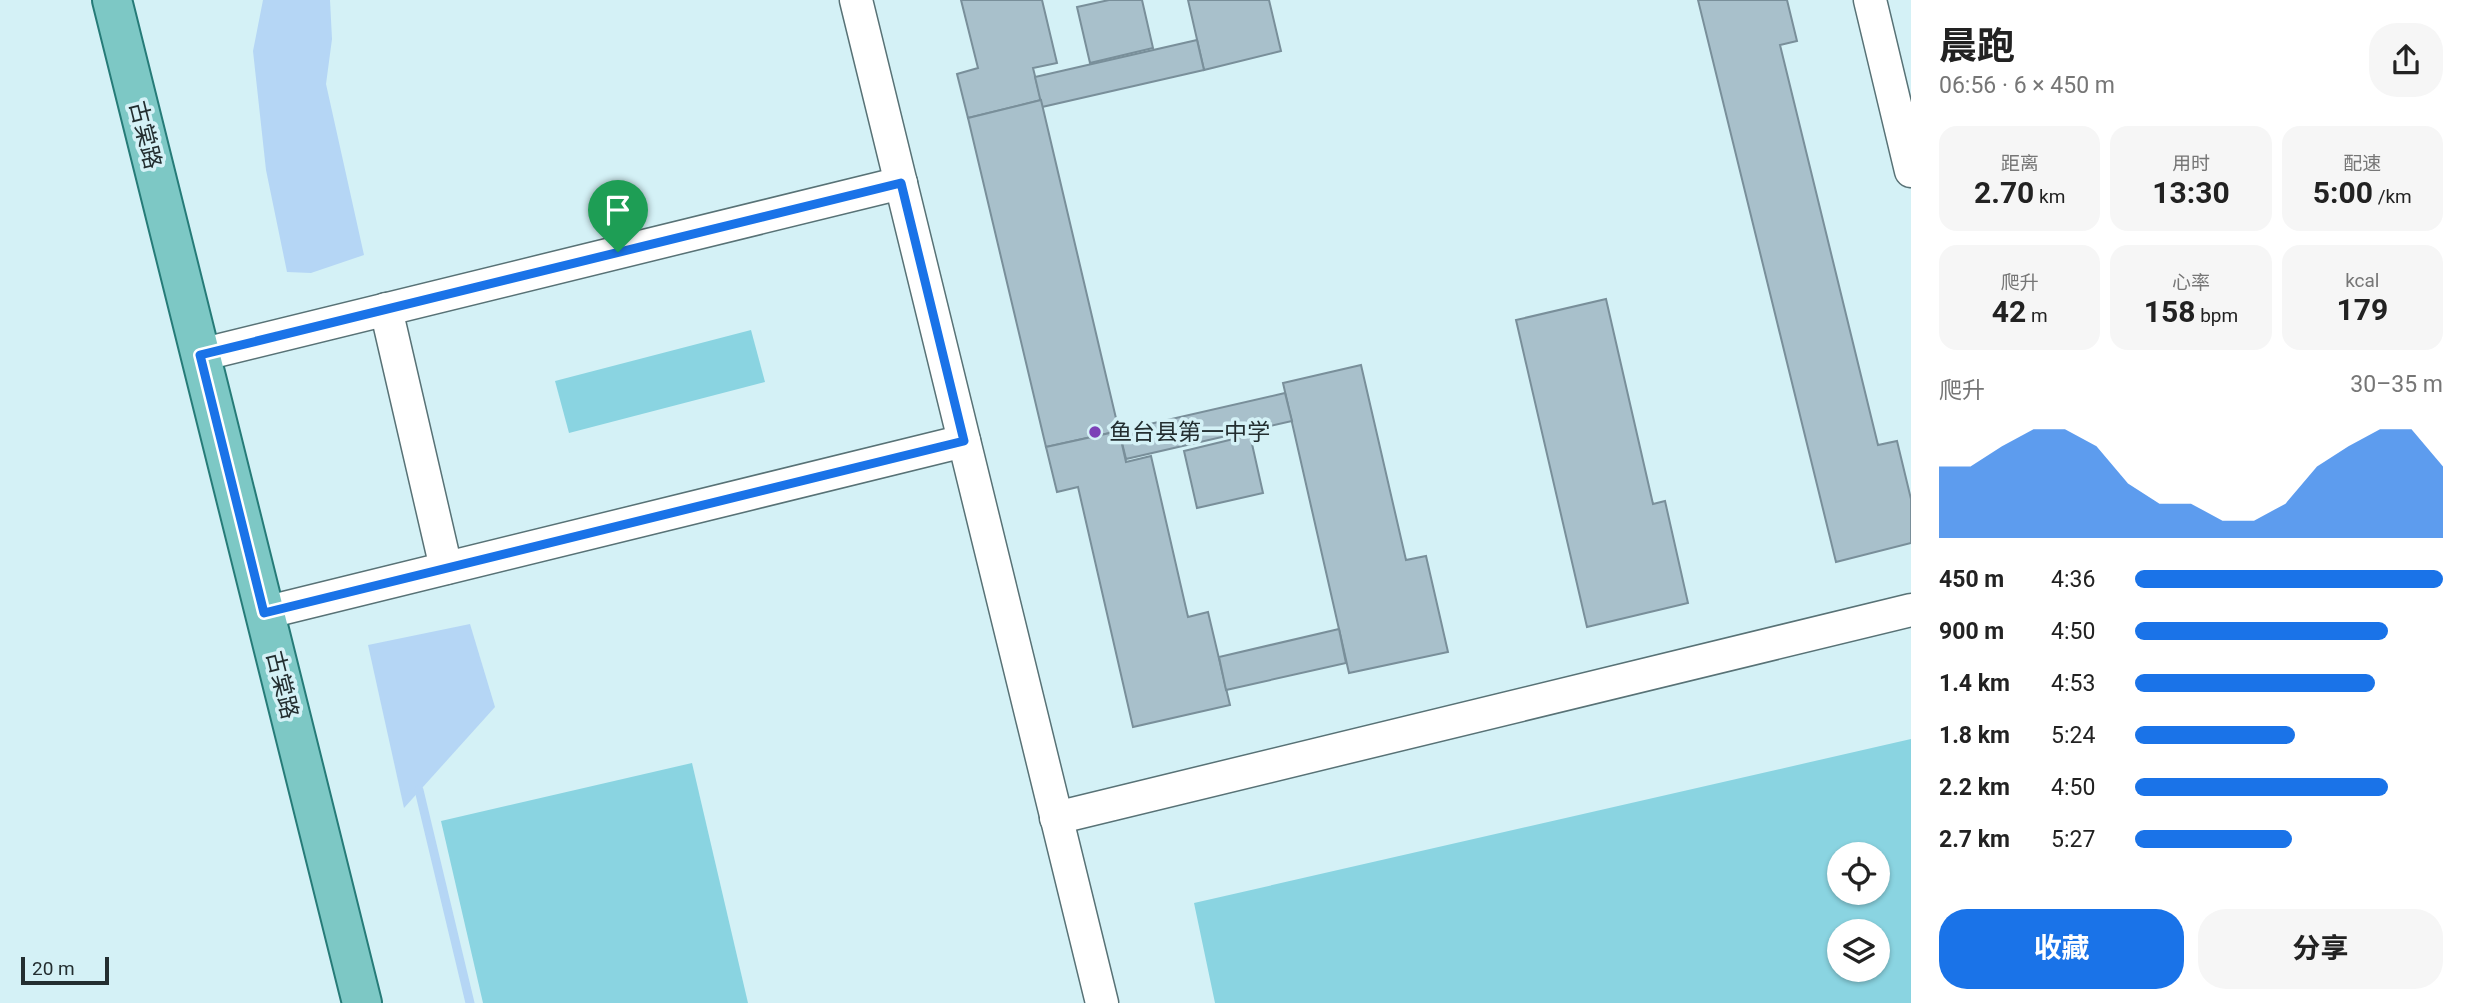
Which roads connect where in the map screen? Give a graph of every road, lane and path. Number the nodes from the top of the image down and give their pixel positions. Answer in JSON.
{"nodes":[{"id":1,"x":112,"y":0,"type":"edge"},
{"id":2,"x":856,"y":0,"type":"edge"},
{"id":3,"x":1870,"y":0,"type":"edge"},
{"id":4,"x":1911,"y":171,"type":"edge"},
{"id":5,"x":901,"y":183,"type":"junction"},
{"id":6,"x":386,"y":309,"type":"junction"},
{"id":7,"x":200,"y":355,"type":"junction"},
{"id":8,"x":964,"y":441,"type":"junction"},
{"id":9,"x":446,"y":568,"type":"junction"},
{"id":10,"x":1911,"y":610,"type":"edge"},
{"id":11,"x":264,"y":613,"type":"junction"},
{"id":12,"x":1056,"y":818,"type":"junction"},
{"id":13,"x":362,"y":1003,"type":"edge"},
{"id":14,"x":1102,"y":1003,"type":"edge"}],
"edges":[{"from":1,"to":7,"type":"main road","name":"古棠路"},
{"from":2,"to":5,"type":"lane"},
{"from":3,"to":4,"type":"lane"},
{"from":5,"to":6,"type":"lane"},
{"from":5,"to":8,"type":"lane"},
{"from":6,"to":7,"type":"lane"},
{"from":6,"to":9,"type":"lane"},
{"from":7,"to":11,"type":"main road","name":"古棠路"},
{"from":8,"to":9,"type":"lane"},
{"from":8,"to":12,"type":"lane"},
{"from":9,"to":11,"type":"lane"},
{"from":10,"to":12,"type":"lane"},
{"from":11,"to":13,"type":"main road","name":"古棠路"},
{"from":12,"to":14,"type":"lane"}]}
